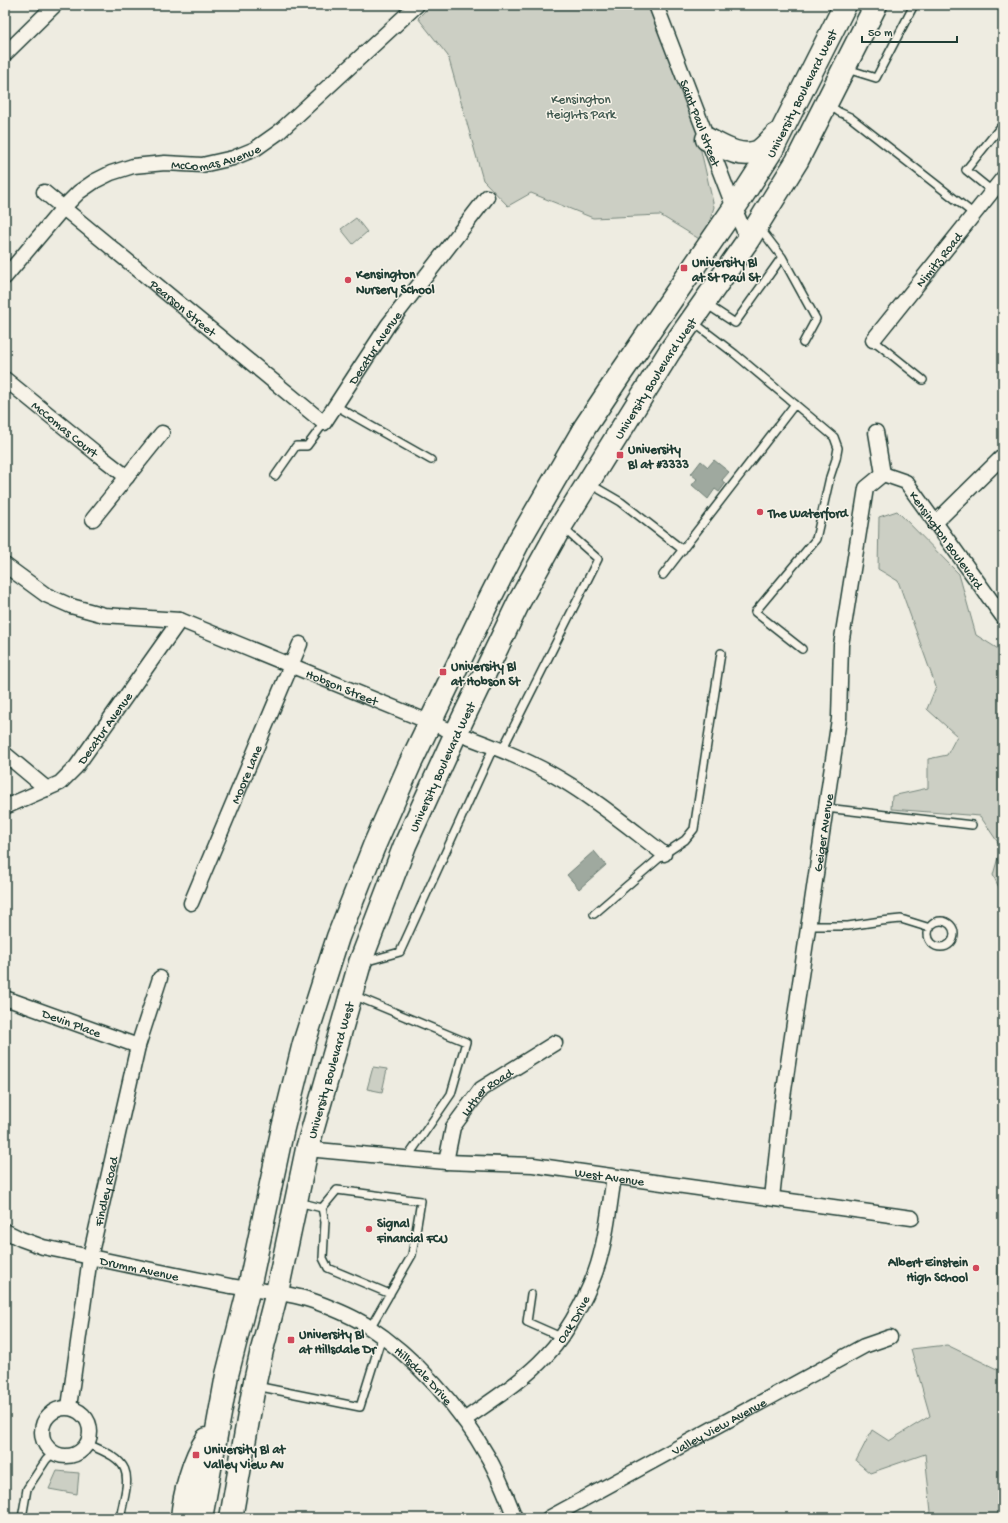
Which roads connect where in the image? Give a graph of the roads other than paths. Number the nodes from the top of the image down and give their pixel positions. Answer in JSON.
{"nodes":[{"id":1,"x":55,"y":5,"type":"edge"},
{"id":2,"x":417,"y":5,"type":"edge"},
{"id":3,"x":656,"y":5,"type":"edge"},
{"id":4,"x":845,"y":5,"type":"edge"},
{"id":5,"x":876,"y":5,"type":"edge"},
{"id":6,"x":914,"y":5,"type":"edge"},
{"id":7,"x":5,"y":54,"type":"edge"},
{"id":8,"x":845,"y":68,"type":"junction"},
{"id":9,"x":827,"y":103,"type":"junction"},
{"id":10,"x":1003,"y":124,"type":"edge"},
{"id":11,"x":785,"y":126,"type":"junction"},
{"id":12,"x":707,"y":139,"type":"junction"},
{"id":13,"x":1003,"y":178,"type":"edge"},
{"id":14,"x":992,"y":191,"type":"junction"},
{"id":15,"x":44,"y":192,"type":"dead end"},
{"id":16,"x":487,"y":197,"type":"dead end"},
{"id":17,"x":63,"y":208,"type":"junction"},
{"id":18,"x":734,"y":208,"type":"junction"},
{"id":19,"x":974,"y":214,"type":"junction"},
{"id":20,"x":753,"y":233,"type":"junction"},
{"id":21,"x":782,"y":257,"type":"junction"},
{"id":22,"x":5,"y":277,"type":"edge"},
{"id":23,"x":704,"y":303,"type":"junction"},
{"id":24,"x":691,"y":321,"type":"junction"},
{"id":25,"x":873,"y":340,"type":"joint"},
{"id":26,"x":803,"y":343,"type":"dead end"},
{"id":27,"x":5,"y":379,"type":"edge"},
{"id":28,"x":923,"y":380,"type":"dead end"},
{"id":29,"x":795,"y":404,"type":"junction"},
{"id":30,"x":336,"y":406,"type":"junction"},
{"id":31,"x":324,"y":422,"type":"junction"},
{"id":32,"x":876,"y":432,"type":"dead end"},
{"id":33,"x":162,"y":433,"type":"dead end"},
{"id":34,"x":1003,"y":456,"type":"edge"},
{"id":35,"x":431,"y":460,"type":"dead end"},
{"id":36,"x":883,"y":474,"type":"junction"},
{"id":37,"x":275,"y":476,"type":"dead end"},
{"id":38,"x":127,"y":477,"type":"junction"},
{"id":39,"x":588,"y":483,"type":"junction"},
{"id":40,"x":93,"y":519,"type":"dead end"},
{"id":41,"x":936,"y":522,"type":"junction"},
{"id":42,"x":561,"y":526,"type":"junction"},
{"id":43,"x":683,"y":550,"type":"junction"},
{"id":44,"x":5,"y":565,"type":"edge"},
{"id":45,"x":663,"y":575,"type":"dead end"},
{"id":46,"x":1003,"y":616,"type":"edge"},
{"id":47,"x":180,"y":620,"type":"junction"},
{"id":48,"x":300,"y":644,"type":"dead end"},
{"id":49,"x":802,"y":649,"type":"dead end"},
{"id":50,"x":721,"y":654,"type":"dead end"},
{"id":51,"x":292,"y":666,"type":"junction"},
{"id":52,"x":430,"y":722,"type":"junction"},
{"id":53,"x":456,"y":732,"type":"junction"},
{"id":54,"x":498,"y":748,"type":"junction"},
{"id":55,"x":5,"y":754,"type":"edge"},
{"id":56,"x":47,"y":789,"type":"junction"},
{"id":57,"x":5,"y":807,"type":"edge"},
{"id":58,"x":826,"y":808,"type":"junction"},
{"id":59,"x":972,"y":825,"type":"dead end"},
{"id":60,"x":664,"y":854,"type":"junction"},
{"id":61,"x":191,"y":903,"type":"dead end"},
{"id":62,"x":594,"y":914,"type":"dead end"},
{"id":63,"x":808,"y":926,"type":"junction"},
{"id":64,"x":930,"y":928,"type":"dead end"},
{"id":65,"x":360,"y":963,"type":"junction"},
{"id":66,"x":160,"y":978,"type":"dead end"},
{"id":67,"x":350,"y":994,"type":"junction"},
{"id":68,"x":5,"y":998,"type":"edge"},
{"id":69,"x":555,"y":1043,"type":"dead end"},
{"id":70,"x":138,"y":1046,"type":"junction"},
{"id":71,"x":307,"y":1148,"type":"junction"},
{"id":72,"x":407,"y":1158,"type":"junction"},
{"id":73,"x":446,"y":1162,"type":"junction"},
{"id":74,"x":614,"y":1177,"type":"junction"},
{"id":75,"x":772,"y":1198,"type":"junction"},
{"id":76,"x":295,"y":1202,"type":"junction"},
{"id":77,"x":322,"y":1208,"type":"junction"},
{"id":78,"x":912,"y":1218,"type":"dead end"},
{"id":79,"x":5,"y":1231,"type":"edge"},
{"id":80,"x":90,"y":1257,"type":"junction"},
{"id":81,"x":249,"y":1288,"type":"junction"},
{"id":82,"x":277,"y":1292,"type":"junction"},
{"id":83,"x":390,"y":1294,"type":"junction"},
{"id":84,"x":531,"y":1294,"type":"dead end"},
{"id":85,"x":370,"y":1328,"type":"junction"},
{"id":86,"x":382,"y":1336,"type":"junction"},
{"id":87,"x":561,"y":1337,"type":"junction"},
{"id":88,"x":890,"y":1337,"type":"dead end"},
{"id":89,"x":254,"y":1386,"type":"junction"},
{"id":90,"x":69,"y":1407,"type":"junction"},
{"id":91,"x":464,"y":1420,"type":"junction"},
{"id":92,"x":218,"y":1424,"type":"junction"},
{"id":93,"x":87,"y":1444,"type":"junction"},
{"id":94,"x":53,"y":1453,"type":"junction"},
{"id":95,"x":22,"y":1518,"type":"edge"},
{"id":96,"x":120,"y":1518,"type":"edge"},
{"id":97,"x":182,"y":1518,"type":"edge"},
{"id":98,"x":201,"y":1518,"type":"edge"},
{"id":99,"x":231,"y":1518,"type":"edge"},
{"id":100,"x":515,"y":1518,"type":"edge"},
{"id":101,"x":549,"y":1518,"type":"edge"}],
"edges":[{"from":1,"to":7,"type":"street"},
{"from":2,"to":17,"type":"street","name":"McComas Avenue"},
{"from":3,"to":12,"type":"street","name":"Saint Paul Street"},
{"from":4,"to":11,"type":"main road","name":"University Boulevard West"},
{"from":5,"to":8,"type":"main road","name":"University Boulevard West"},
{"from":6,"to":8,"type":"lane"},
{"from":8,"to":9,"type":"main road","name":"University Boulevard West"},
{"from":9,"to":19,"type":"lane"},
{"from":9,"to":20,"type":"main road","name":"University Boulevard West"},
{"from":10,"to":14,"type":"lane"},
{"from":11,"to":12,"type":"main road"},
{"from":11,"to":18,"type":"main road","name":"University Boulevard West"},
{"from":12,"to":18,"type":"street","name":"Saint Paul Street"},
{"from":13,"to":14,"type":"street","name":"Nimitz Road"},
{"from":14,"to":19,"type":"street","name":"Nimitz Road"},
{"from":15,"to":17,"type":"street","name":"Pearson Street"},
{"from":16,"to":30,"type":"street","name":"Decatur Avenue"},
{"from":17,"to":22,"type":"street","name":"McComas Avenue"},
{"from":17,"to":31,"type":"street","name":"Pearson Street"},
{"from":18,"to":20,"type":"street","name":"Saint Paul Street"},
{"from":18,"to":52,"type":"main road","name":"University Boulevard West"},
{"from":19,"to":25,"type":"street","name":"Nimitz Road"},
{"from":20,"to":21,"type":"lane"},
{"from":20,"to":23,"type":"main road","name":"University Boulevard West"},
{"from":21,"to":23,"type":"lane"},
{"from":21,"to":26,"type":"lane"},
{"from":23,"to":24,"type":"main road","name":"University Boulevard West"},
{"from":24,"to":29,"type":"lane"},
{"from":24,"to":39,"type":"main road","name":"University Boulevard West"},
{"from":25,"to":28,"type":"lane"},
{"from":27,"to":38,"type":"street","name":"McComas Court"},
{"from":29,"to":43,"type":"lane"},
{"from":29,"to":49,"type":"lane"},
{"from":30,"to":31,"type":"street","name":"Decatur Avenue"},
{"from":30,"to":35,"type":"lane"},
{"from":31,"to":37,"type":"lane"},
{"from":32,"to":36,"type":"street"},
{"from":33,"to":38,"type":"street"},
{"from":34,"to":41,"type":"street"},
{"from":36,"to":41,"type":"street","name":"Kensington Boulevard"},
{"from":36,"to":58,"type":"street","name":"Geiger Avenue"},
{"from":38,"to":40,"type":"street"},
{"from":39,"to":42,"type":"main road","name":"University Boulevard West"},
{"from":39,"to":43,"type":"lane"},
{"from":41,"to":46,"type":"street","name":"Kensington Boulevard"},
{"from":42,"to":53,"type":"main road","name":"University Boulevard West"},
{"from":42,"to":54,"type":"lane"},
{"from":43,"to":45,"type":"lane"},
{"from":44,"to":47,"type":"street","name":"Hobson Street"},
{"from":47,"to":51,"type":"street","name":"Hobson Street"},
{"from":47,"to":56,"type":"street","name":"Decatur Avenue"},
{"from":48,"to":51,"type":"street","name":"Moore Lane"},
{"from":50,"to":60,"type":"lane"},
{"from":51,"to":52,"type":"street","name":"Hobson Street"},
{"from":51,"to":61,"type":"street","name":"Moore Lane"},
{"from":52,"to":53,"type":"street","name":"Hobson Street"},
{"from":52,"to":81,"type":"main road","name":"University Boulevard West"},
{"from":53,"to":54,"type":"street","name":"Hobson Street"},
{"from":53,"to":65,"type":"main road","name":"University Boulevard West"},
{"from":54,"to":60,"type":"street","name":"Hobson Street"},
{"from":54,"to":65,"type":"lane"},
{"from":55,"to":56,"type":"street"},
{"from":56,"to":57,"type":"street","name":"Decatur Avenue"},
{"from":58,"to":59,"type":"lane"},
{"from":58,"to":63,"type":"street","name":"Geiger Avenue"},
{"from":60,"to":62,"type":"lane"},
{"from":63,"to":64,"type":"lane"},
{"from":63,"to":75,"type":"street","name":"Geiger Avenue"},
{"from":65,"to":67,"type":"main road","name":"University Boulevard West"},
{"from":66,"to":70,"type":"street","name":"Findley Road"},
{"from":67,"to":71,"type":"main road","name":"University Boulevard West"},
{"from":67,"to":72,"type":"lane"},
{"from":68,"to":70,"type":"street","name":"Devin Place"},
{"from":69,"to":73,"type":"street","name":"Luther Road"},
{"from":70,"to":80,"type":"street","name":"Findley Road"},
{"from":71,"to":72,"type":"street","name":"West Avenue"},
{"from":71,"to":76,"type":"main road","name":"University Boulevard West"},
{"from":72,"to":73,"type":"street","name":"West Avenue"},
{"from":73,"to":74,"type":"street","name":"West Avenue"},
{"from":74,"to":75,"type":"street","name":"West Avenue"},
{"from":74,"to":87,"type":"street","name":"Oak Drive"},
{"from":75,"to":78,"type":"street","name":"West Avenue"},
{"from":76,"to":77,"type":"lane"},
{"from":76,"to":82,"type":"main road","name":"University Boulevard West"},
{"from":77,"to":83,"type":"lane"},
{"from":77,"to":83,"type":"lane"},
{"from":79,"to":80,"type":"street","name":"Drumm Avenue"},
{"from":80,"to":81,"type":"street","name":"Drumm Avenue"},
{"from":80,"to":90,"type":"street","name":"Findley Road"},
{"from":81,"to":82,"type":"street","name":"Drumm Avenue"},
{"from":81,"to":92,"type":"main road","name":"University Boulevard West"},
{"from":82,"to":85,"type":"street","name":"Hillsdale Drive"},
{"from":82,"to":89,"type":"main road","name":"University Boulevard West"},
{"from":83,"to":85,"type":"lane"},
{"from":84,"to":87,"type":"lane"},
{"from":85,"to":86,"type":"street","name":"Hillsdale Drive"},
{"from":86,"to":89,"type":"lane"},
{"from":86,"to":91,"type":"street","name":"Hillsdale Drive"},
{"from":87,"to":91,"type":"street","name":"Oak Drive"},
{"from":88,"to":101,"type":"street","name":"Valley View Avenue"},
{"from":89,"to":99,"type":"main road","name":"University Boulevard West"},
{"from":90,"to":93,"type":"street"},
{"from":90,"to":94,"type":"street"},
{"from":91,"to":100,"type":"street","name":"Hillsdale Drive"},
{"from":92,"to":97,"type":"main road"},
{"from":92,"to":98,"type":"main road","name":"University Boulevard West"},
{"from":93,"to":94,"type":"street"},
{"from":93,"to":96,"type":"lane"},
{"from":94,"to":95,"type":"lane"}]}
